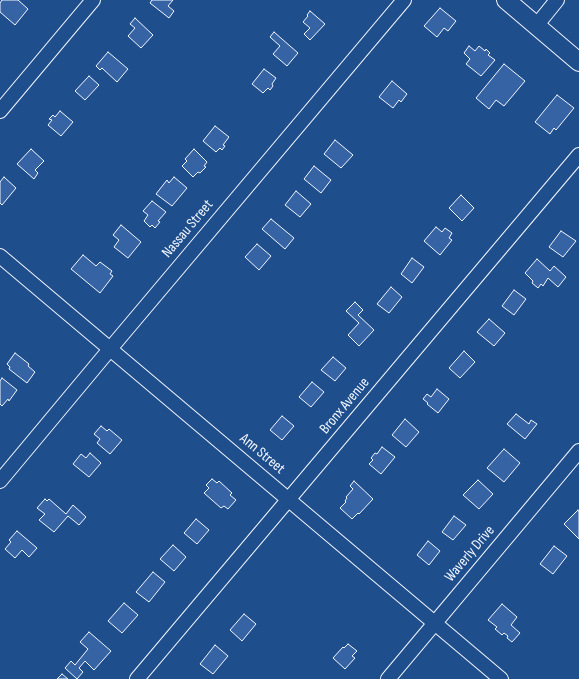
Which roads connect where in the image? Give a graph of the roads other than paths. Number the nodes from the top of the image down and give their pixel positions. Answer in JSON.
{"nodes":[{"id":1,"x":93,"y":0,"type":"edge"},
{"id":2,"x":404,"y":0,"type":"edge"},
{"id":3,"x":506,"y":0,"type":"edge"},
{"id":4,"x":557,"y":0,"type":"edge"},
{"id":5,"x":536,"y":26,"type":"junction"},
{"id":6,"x":579,"y":62,"type":"edge"},
{"id":7,"x":0,"y":111,"type":"edge"},
{"id":8,"x":579,"y":155,"type":"edge"},
{"id":9,"x":0,"y":256,"type":"edge"},
{"id":10,"x":110,"y":349,"type":"junction"},
{"id":11,"x":579,"y":451,"type":"edge"},
{"id":12,"x":0,"y":481,"type":"edge"},
{"id":13,"x":289,"y":499,"type":"junction"},
{"id":14,"x":434,"y":623,"type":"junction"},
{"id":15,"x":137,"y":679,"type":"edge"},
{"id":16,"x":388,"y":679,"type":"edge"},
{"id":17,"x":501,"y":679,"type":"edge"}],
"edges":[{"from":1,"to":7,"type":"street"},
{"from":2,"to":10,"type":"street","name":"Nassau Street"},
{"from":3,"to":5,"type":"street"},
{"from":4,"to":5,"type":"street"},
{"from":5,"to":6,"type":"street"},
{"from":8,"to":13,"type":"street","name":"Bronx Avenue"},
{"from":9,"to":10,"type":"street","name":"Ann Street"},
{"from":10,"to":12,"type":"street","name":"Nassau Street"},
{"from":10,"to":13,"type":"street","name":"Ann Street"},
{"from":11,"to":14,"type":"street","name":"Waverly Drive"},
{"from":13,"to":14,"type":"street","name":"Ann Street"},
{"from":13,"to":15,"type":"street","name":"Bronx Avenue"},
{"from":14,"to":16,"type":"street","name":"Waverly Drive"},
{"from":14,"to":17,"type":"street","name":"Ann Street"}]}
